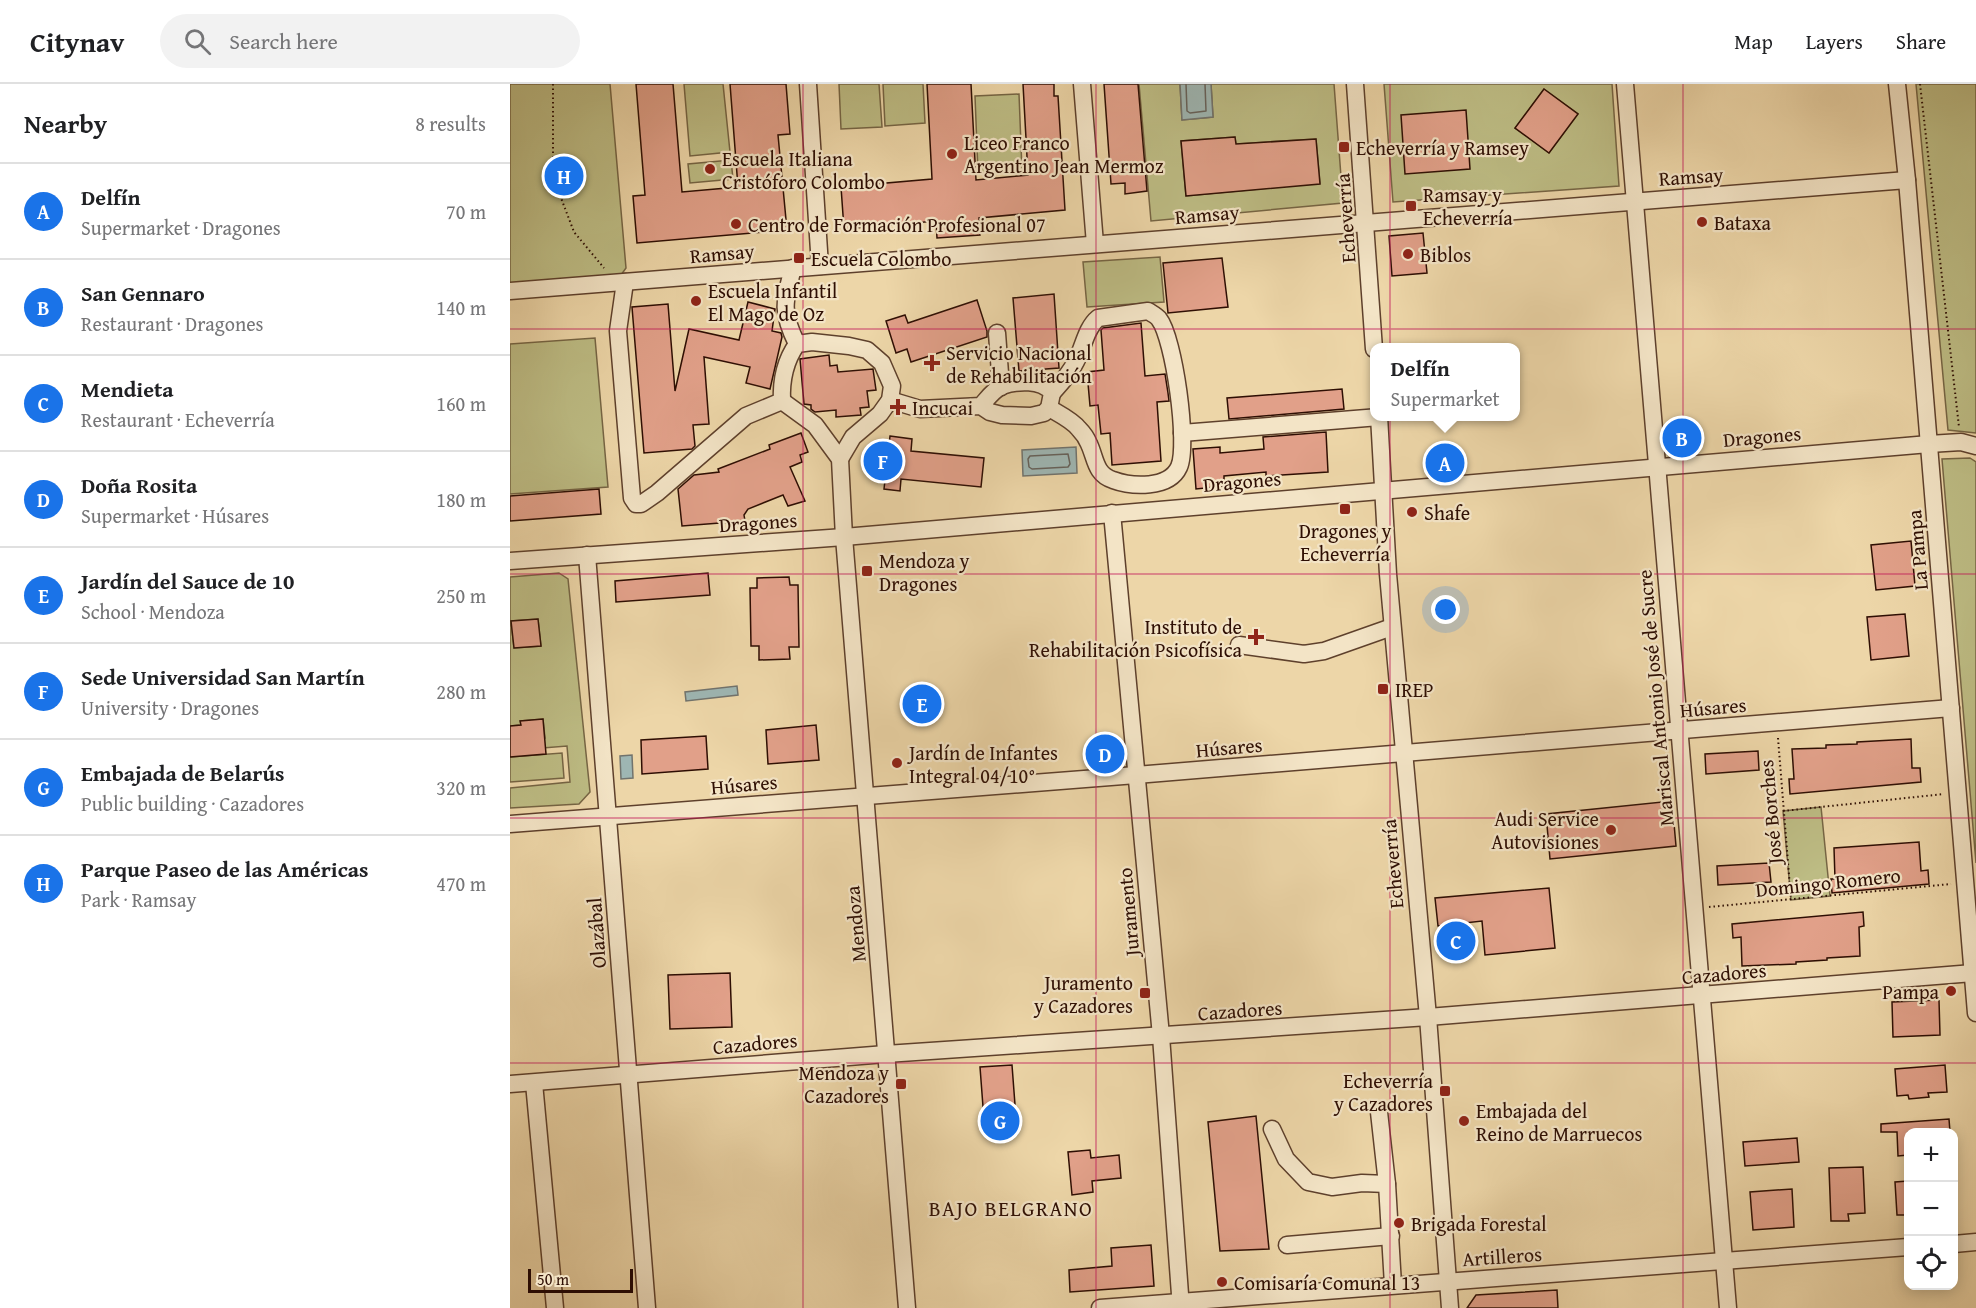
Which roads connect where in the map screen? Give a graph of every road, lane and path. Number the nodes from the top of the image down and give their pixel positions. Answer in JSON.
{"nodes":[{"id":1,"x":553,"y":84,"type":"edge"},
{"id":2,"x":808,"y":84,"type":"edge"},
{"id":3,"x":1082,"y":84,"type":"edge"},
{"id":4,"x":1355,"y":84,"type":"edge"},
{"id":5,"x":1625,"y":84,"type":"edge"},
{"id":6,"x":1897,"y":84,"type":"edge"},
{"id":7,"x":1920,"y":84,"type":"edge"},
{"id":8,"x":1907,"y":180,"type":"junction"},
{"id":9,"x":1634,"y":201,"type":"junction"},
{"id":10,"x":1366,"y":222,"type":"junction"},
{"id":11,"x":1095,"y":244,"type":"junction"},
{"id":12,"x":820,"y":266,"type":"junction"},
{"id":13,"x":793,"y":268,"type":"junction"},
{"id":14,"x":620,"y":282,"type":"junction"},
{"id":15,"x":510,"y":291,"type":"edge"},
{"id":16,"x":997,"y":333,"type":"dead end"},
{"id":17,"x":1374,"y":343,"type":"edge"},
{"id":18,"x":797,"y":344,"type":"junction"},
{"id":19,"x":1001,"y":387,"type":"junction"},
{"id":20,"x":890,"y":400,"type":"junction"},
{"id":21,"x":1051,"y":400,"type":"junction"},
{"id":22,"x":782,"y":401,"type":"junction"},
{"id":23,"x":981,"y":406,"type":"junction"},
{"id":24,"x":1370,"y":418,"type":"edge"},
{"id":25,"x":1379,"y":421,"type":"edge"},
{"id":26,"x":1182,"y":433,"type":"junction"},
{"id":27,"x":1929,"y":444,"type":"junction"},
{"id":28,"x":1969,"y":444,"type":"edge"},
{"id":29,"x":840,"y":459,"type":"junction"},
{"id":30,"x":1656,"y":466,"type":"junction"},
{"id":31,"x":1384,"y":490,"type":"junction"},
{"id":32,"x":1112,"y":513,"type":"junction"},
{"id":33,"x":844,"y":537,"type":"junction"},
{"id":34,"x":587,"y":555,"type":"junction"},
{"id":35,"x":510,"y":561,"type":"edge"},
{"id":36,"x":1392,"y":627,"type":"junction"},
{"id":37,"x":1239,"y":645,"type":"dead end"},
{"id":38,"x":1951,"y":708,"type":"junction"},
{"id":39,"x":1777,"y":723,"type":"junction"},
{"id":40,"x":1679,"y":731,"type":"junction"},
{"id":41,"x":1403,"y":754,"type":"junction"},
{"id":42,"x":1136,"y":775,"type":"junction"},
{"id":43,"x":1958,"y":792,"type":"junction"},
{"id":44,"x":865,"y":795,"type":"junction"},
{"id":45,"x":1783,"y":811,"type":"junction"},
{"id":46,"x":609,"y":817,"type":"junction"},
{"id":47,"x":510,"y":824,"type":"edge"},
{"id":48,"x":1965,"y":882,"type":"junction"},
{"id":49,"x":1791,"y":900,"type":"junction"},
{"id":50,"x":1694,"y":909,"type":"junction"},
{"id":51,"x":1973,"y":973,"type":"junction"},
{"id":52,"x":1701,"y":996,"type":"junction"},
{"id":53,"x":1976,"y":1013,"type":"edge"},
{"id":54,"x":1428,"y":1017,"type":"junction"},
{"id":55,"x":1161,"y":1036,"type":"junction"},
{"id":56,"x":886,"y":1054,"type":"junction"},
{"id":57,"x":627,"y":1075,"type":"junction"},
{"id":58,"x":534,"y":1083,"type":"junction"},
{"id":59,"x":510,"y":1084,"type":"edge"},
{"id":60,"x":1379,"y":1112,"type":"dead end"},
{"id":61,"x":1272,"y":1129,"type":"dead end"},
{"id":62,"x":1387,"y":1184,"type":"junction"},
{"id":63,"x":1391,"y":1236,"type":"junction"},
{"id":64,"x":1976,"y":1242,"type":"edge"},
{"id":65,"x":1958,"y":1244,"type":"edge"},
{"id":66,"x":1287,"y":1245,"type":"dead end"},
{"id":67,"x":1904,"y":1247,"type":"edge"},
{"id":68,"x":1723,"y":1260,"type":"junction"},
{"id":69,"x":1448,"y":1281,"type":"junction"},
{"id":70,"x":1393,"y":1285,"type":"junction"},
{"id":71,"x":1181,"y":1305,"type":"edge"},
{"id":72,"x":555,"y":1308,"type":"edge"},
{"id":73,"x":646,"y":1308,"type":"edge"},
{"id":74,"x":907,"y":1308,"type":"edge"},
{"id":75,"x":1100,"y":1308,"type":"edge"},
{"id":76,"x":1450,"y":1308,"type":"edge"},
{"id":77,"x":1728,"y":1308,"type":"edge"}],
"edges":[{"from":1,"to":14,"type":"path"},
{"from":2,"to":12,"type":"street"},
{"from":3,"to":11,"type":"street"},
{"from":4,"to":10,"type":"street","name":"Echeverría"},
{"from":5,"to":9,"type":"street","name":"Mariscal Antonio José de Sucre"},
{"from":6,"to":8,"type":"street","name":"La Pampa"},
{"from":7,"to":28,"type":"path"},
{"from":8,"to":9,"type":"street","name":"Ramsay"},
{"from":8,"to":27,"type":"street","name":"La Pampa"},
{"from":9,"to":10,"type":"street","name":"Ramsay"},
{"from":9,"to":30,"type":"street","name":"Mariscal Antonio José de Sucre"},
{"from":10,"to":11,"type":"street","name":"Ramsay"},
{"from":10,"to":17,"type":"street","name":"Echeverría"},
{"from":11,"to":12,"type":"street","name":"Ramsay"},
{"from":12,"to":13,"type":"street","name":"Ramsay"},
{"from":13,"to":14,"type":"street","name":"Ramsay"},
{"from":13,"to":18,"type":"street"},
{"from":14,"to":15,"type":"street","name":"Ramsay"},
{"from":14,"to":22,"type":"street"},
{"from":16,"to":19,"type":"street"},
{"from":18,"to":20,"type":"street"},
{"from":18,"to":22,"type":"street"},
{"from":19,"to":21,"type":"street"},
{"from":19,"to":23,"type":"street"},
{"from":20,"to":23,"type":"street"},
{"from":20,"to":29,"type":"street"},
{"from":21,"to":23,"type":"street"},
{"from":21,"to":26,"type":"street"},
{"from":21,"to":26,"type":"street"},
{"from":22,"to":29,"type":"street"},
{"from":24,"to":26,"type":"street"},
{"from":25,"to":31,"type":"street","name":"Echeverría"},
{"from":27,"to":28,"type":"street","name":"Dragones"},
{"from":27,"to":30,"type":"street","name":"Dragones"},
{"from":27,"to":38,"type":"street","name":"La Pampa"},
{"from":29,"to":33,"type":"street","name":"Mendoza"},
{"from":30,"to":31,"type":"street","name":"Dragones"},
{"from":30,"to":40,"type":"street","name":"Mariscal Antonio José de Sucre"},
{"from":31,"to":32,"type":"street","name":"Dragones"},
{"from":31,"to":36,"type":"street","name":"Echeverría"},
{"from":32,"to":33,"type":"street","name":"Dragones"},
{"from":32,"to":42,"type":"street","name":"Juramento"},
{"from":33,"to":34,"type":"street","name":"Dragones"},
{"from":33,"to":44,"type":"street","name":"Mendoza"},
{"from":34,"to":35,"type":"street","name":"Dragones"},
{"from":34,"to":46,"type":"street","name":"Olazábal"},
{"from":36,"to":37,"type":"street"},
{"from":36,"to":41,"type":"street","name":"Echeverría"},
{"from":38,"to":39,"type":"street","name":"Húsares"},
{"from":38,"to":43,"type":"street","name":"La Pampa"},
{"from":39,"to":40,"type":"street","name":"Húsares"},
{"from":39,"to":45,"type":"path","name":"José Borches"},
{"from":40,"to":41,"type":"street","name":"Húsares"},
{"from":40,"to":50,"type":"street","name":"Mariscal Antonio José de Sucre"},
{"from":41,"to":42,"type":"street","name":"Húsares"},
{"from":41,"to":54,"type":"street","name":"Echeverría"},
{"from":42,"to":44,"type":"street","name":"Húsares"},
{"from":42,"to":55,"type":"street","name":"Juramento"},
{"from":43,"to":45,"type":"path"},
{"from":43,"to":48,"type":"street","name":"La Pampa"},
{"from":44,"to":46,"type":"street","name":"Húsares"},
{"from":44,"to":56,"type":"street","name":"Mendoza"},
{"from":45,"to":49,"type":"path","name":"José Borches"},
{"from":46,"to":47,"type":"street","name":"Húsares"},
{"from":46,"to":57,"type":"street","name":"Olazábal"},
{"from":48,"to":49,"type":"path","name":"Domingo Romero"},
{"from":48,"to":51,"type":"street","name":"La Pampa"},
{"from":49,"to":50,"type":"path","name":"Domingo Romero"},
{"from":50,"to":52,"type":"street","name":"Mariscal Antonio José de Sucre"},
{"from":51,"to":52,"type":"street","name":"Cazadores"},
{"from":51,"to":53,"type":"street","name":"La Pampa"},
{"from":52,"to":54,"type":"street","name":"Cazadores"},
{"from":52,"to":68,"type":"street","name":"Mariscal Antonio José de Sucre"},
{"from":54,"to":55,"type":"street","name":"Cazadores"},
{"from":54,"to":69,"type":"street","name":"Echeverría"},
{"from":55,"to":56,"type":"street","name":"Cazadores"},
{"from":55,"to":71,"type":"street","name":"Juramento"},
{"from":56,"to":57,"type":"street","name":"Cazadores"},
{"from":56,"to":74,"type":"street","name":"Mendoza"},
{"from":57,"to":58,"type":"street","name":"Cazadores"},
{"from":57,"to":73,"type":"street","name":"Olazábal"},
{"from":58,"to":59,"type":"street","name":"Cazadores"},
{"from":58,"to":72,"type":"street"},
{"from":60,"to":62,"type":"street"},
{"from":61,"to":62,"type":"street"},
{"from":62,"to":63,"type":"street"},
{"from":63,"to":66,"type":"street"},
{"from":63,"to":70,"type":"street"},
{"from":64,"to":65,"type":"street"},
{"from":67,"to":68,"type":"street","name":"Artilleros"},
{"from":68,"to":69,"type":"street","name":"Artilleros"},
{"from":68,"to":77,"type":"street","name":"Mariscal Antonio José de Sucre"},
{"from":69,"to":70,"type":"street","name":"Artilleros"},
{"from":69,"to":76,"type":"street","name":"Echeverría"},
{"from":70,"to":71,"type":"street","name":"Artilleros"},
{"from":71,"to":75,"type":"street","name":"Artilleros"}]}
